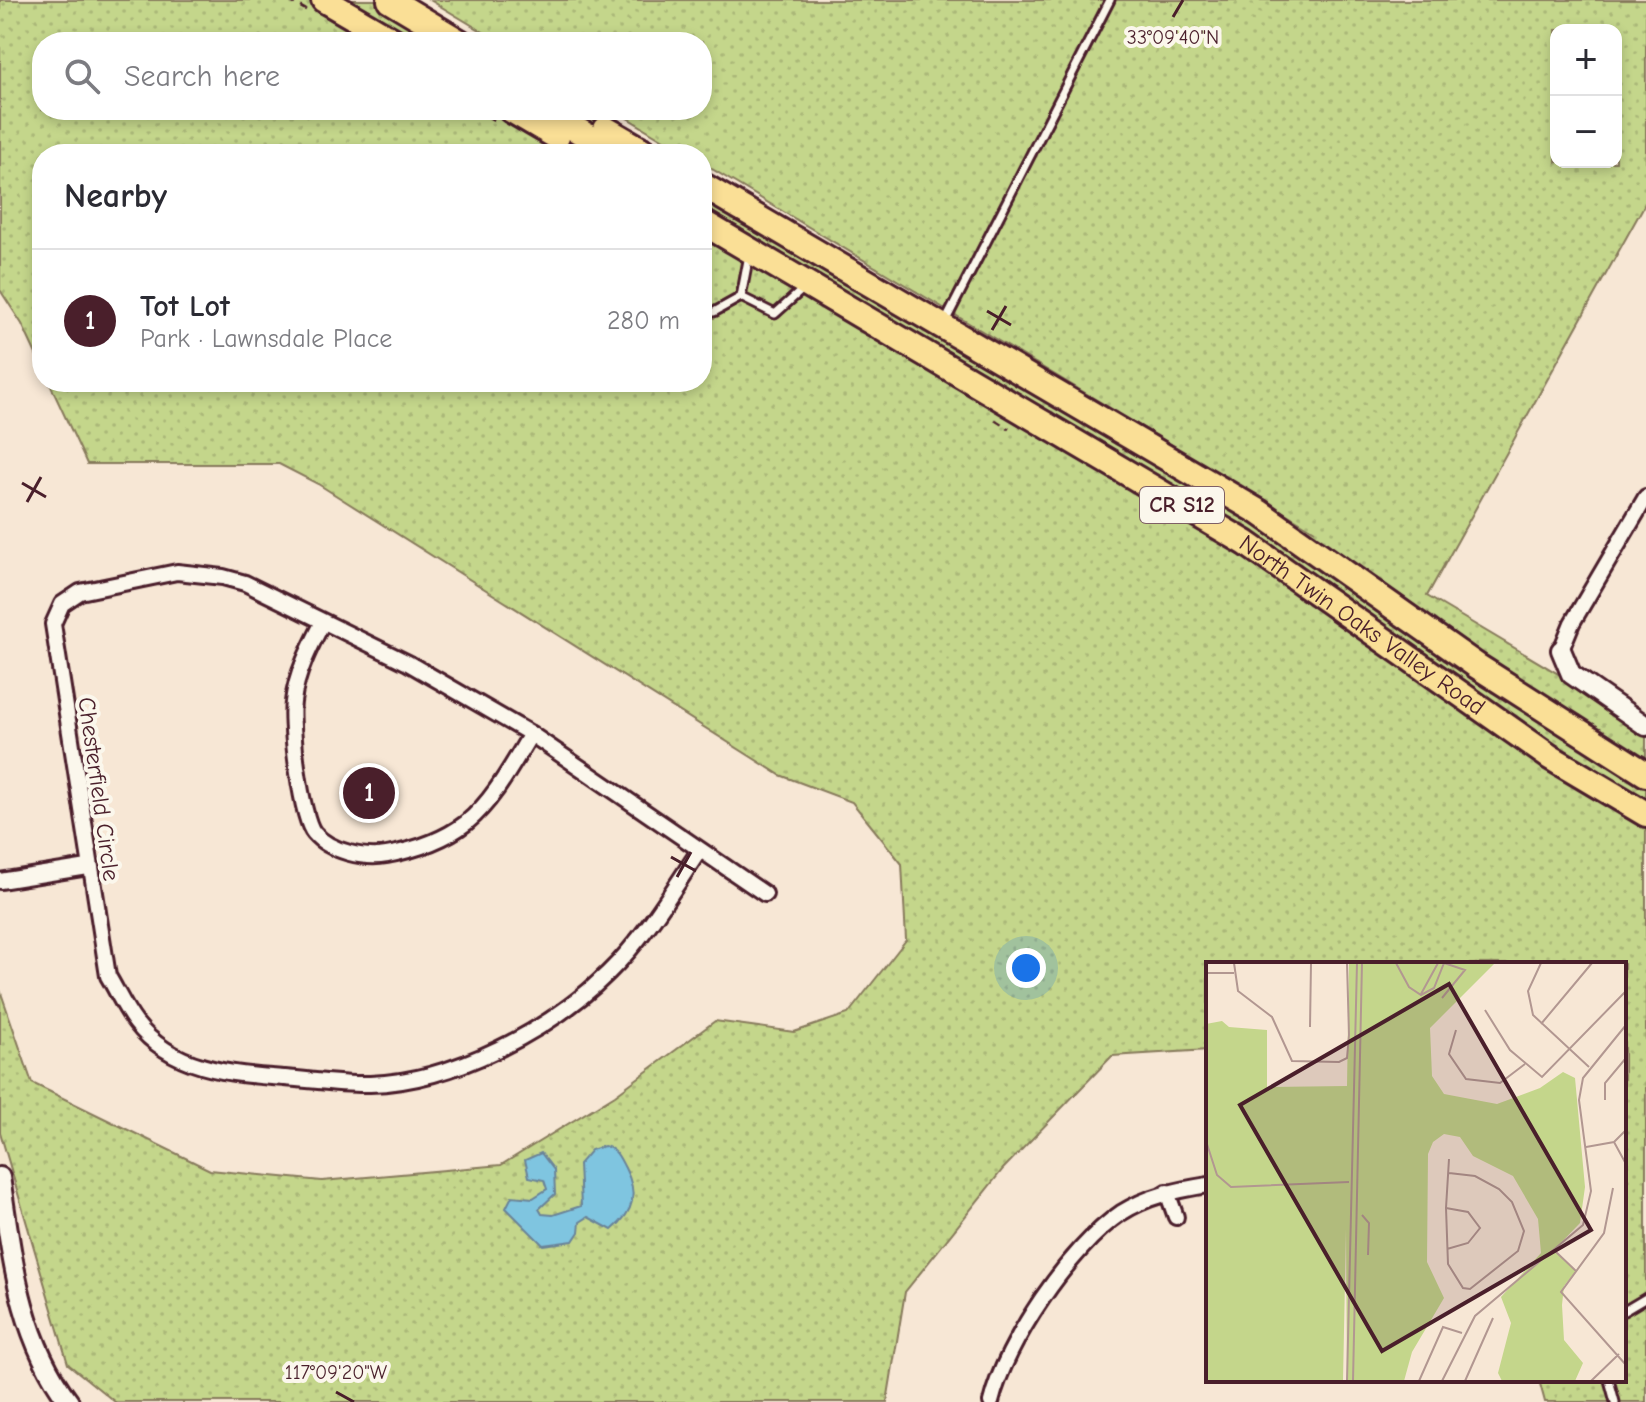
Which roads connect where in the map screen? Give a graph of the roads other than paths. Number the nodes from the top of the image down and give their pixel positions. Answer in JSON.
{"nodes":[{"id":1,"x":324,"y":0,"type":"edge"},
{"id":2,"x":390,"y":0,"type":"edge"},
{"id":3,"x":1110,"y":0,"type":"edge"},
{"id":4,"x":379,"y":32,"type":"edge"},
{"id":5,"x":443,"y":32,"type":"edge"},
{"id":6,"x":528,"y":120,"type":"edge"},
{"id":7,"x":560,"y":120,"type":"edge"},
{"id":8,"x":592,"y":120,"type":"edge"},
{"id":9,"x":569,"y":144,"type":"edge"},
{"id":10,"x":602,"y":144,"type":"edge"},
{"id":11,"x":632,"y":144,"type":"edge"},
{"id":12,"x":712,"y":191,"type":"edge"},
{"id":13,"x":712,"y":210,"type":"edge"},
{"id":14,"x":712,"y":228,"type":"edge"},
{"id":15,"x":743,"y":246,"type":"junction"},
{"id":16,"x":808,"y":285,"type":"junction"},
{"id":17,"x":741,"y":297,"type":"junction"},
{"id":18,"x":712,"y":312,"type":"edge"},
{"id":19,"x":943,"y":326,"type":"junction"},
{"id":20,"x":1646,"y":497,"type":"edge"},
{"id":21,"x":323,"y":622,"type":"junction"},
{"id":22,"x":1561,"y":650,"type":"joint"},
{"id":23,"x":1646,"y":726,"type":"edge"},
{"id":24,"x":531,"y":734,"type":"junction"},
{"id":25,"x":1646,"y":774,"type":"edge"},
{"id":26,"x":1646,"y":814,"type":"edge"},
{"id":27,"x":699,"y":851,"type":"junction"},
{"id":28,"x":88,"y":867,"type":"junction"},
{"id":29,"x":0,"y":881,"type":"edge"},
{"id":30,"x":765,"y":894,"type":"dead end"},
{"id":31,"x":0,"y":1177,"type":"edge"},
{"id":32,"x":1206,"y":1185,"type":"edge"},
{"id":33,"x":1167,"y":1192,"type":"junction"},
{"id":34,"x":1176,"y":1217,"type":"dead end"},
{"id":35,"x":1646,"y":1298,"type":"edge"},
{"id":36,"x":1626,"y":1310,"type":"edge"},
{"id":37,"x":1610,"y":1382,"type":"edge"},
{"id":38,"x":69,"y":1402,"type":"edge"},
{"id":39,"x":991,"y":1402,"type":"edge"},
{"id":40,"x":1615,"y":1402,"type":"edge"}],
"edges":[{"from":1,"to":4,"type":"main road"},
{"from":2,"to":5,"type":"main road"},
{"from":3,"to":19,"type":"lane"},
{"from":6,"to":9,"type":"main road"},
{"from":7,"to":10,"type":"main road"},
{"from":8,"to":11,"type":"main road"},
{"from":12,"to":19,"type":"main road","name":"North Twin Oaks Valley Road","number":"CR S12"},
{"from":13,"to":15,"type":"main road"},
{"from":14,"to":15,"type":"main road","name":"North Twin Oaks Valley Road","number":"CR S12"},
{"from":15,"to":16,"type":"main road","name":"North Twin Oaks Valley Road","number":"CR S12"},
{"from":15,"to":17,"type":"lane"},
{"from":16,"to":17,"type":"lane"},
{"from":16,"to":26,"type":"main road","name":"North Twin Oaks Valley Road","number":"CR S12"},
{"from":17,"to":18,"type":"lane"},
{"from":19,"to":25,"type":"main road","name":"North Twin Oaks Valley Road","number":"CR S12"},
{"from":20,"to":22,"type":"street"},
{"from":21,"to":24,"type":"street","name":"Chesterfield Circle"},
{"from":21,"to":24,"type":"street"},
{"from":21,"to":28,"type":"street","name":"Chesterfield Circle"},
{"from":22,"to":23,"type":"street"},
{"from":24,"to":27,"type":"street","name":"Chesterfield Circle"},
{"from":27,"to":28,"type":"street","name":"Chesterfield Circle"},
{"from":27,"to":30,"type":"street","name":"Chesterfield Circle"},
{"from":28,"to":29,"type":"street"},
{"from":31,"to":38,"type":"street"},
{"from":32,"to":33,"type":"street"},
{"from":33,"to":34,"type":"street"},
{"from":33,"to":39,"type":"street"},
{"from":35,"to":36,"type":"lane"},
{"from":37,"to":40,"type":"lane"}]}
